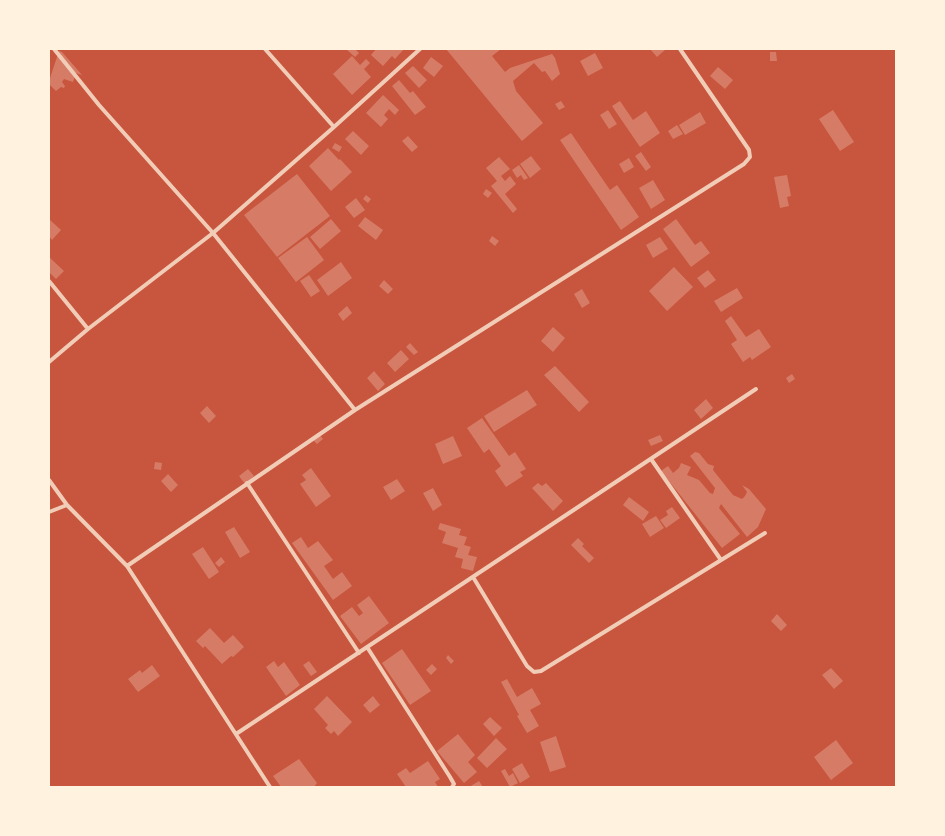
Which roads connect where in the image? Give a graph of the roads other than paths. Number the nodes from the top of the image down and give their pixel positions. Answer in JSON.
{"nodes":[{"id":1,"x":54,"y":49,"type":"edge"},
{"id":2,"x":265,"y":49,"type":"edge"},
{"id":3,"x":420,"y":49,"type":"edge"},
{"id":4,"x":680,"y":49,"type":"edge"},
{"id":5,"x":334,"y":127,"type":"junction"},
{"id":6,"x":213,"y":233,"type":"junction"},
{"id":7,"x":49,"y":281,"type":"edge"},
{"id":8,"x":88,"y":329,"type":"junction"},
{"id":9,"x":49,"y":362,"type":"edge"},
{"id":10,"x":756,"y":389,"type":"dead end"},
{"id":11,"x":355,"y":410,"type":"junction"},
{"id":12,"x":651,"y":459,"type":"junction"},
{"id":13,"x":49,"y":480,"type":"edge"},
{"id":14,"x":247,"y":484,"type":"junction"},
{"id":15,"x":67,"y":505,"type":"junction"},
{"id":16,"x":49,"y":512,"type":"edge"},
{"id":17,"x":765,"y":533,"type":"dead end"},
{"id":18,"x":721,"y":560,"type":"junction"},
{"id":19,"x":127,"y":566,"type":"junction"},
{"id":20,"x":473,"y":577,"type":"junction"},
{"id":21,"x":367,"y":647,"type":"junction"},
{"id":22,"x":358,"y":653,"type":"junction"},
{"id":23,"x":236,"y":734,"type":"junction"},
{"id":24,"x":270,"y":787,"type":"edge"},
{"id":25,"x":452,"y":787,"type":"edge"}],
"edges":[{"from":1,"to":6,"type":"street"},
{"from":2,"to":5,"type":"street"},
{"from":3,"to":5,"type":"street"},
{"from":4,"to":11,"type":"street"},
{"from":5,"to":6,"type":"street"},
{"from":6,"to":8,"type":"street"},
{"from":6,"to":11,"type":"street"},
{"from":7,"to":8,"type":"street"},
{"from":8,"to":9,"type":"street"},
{"from":10,"to":12,"type":"street"},
{"from":11,"to":14,"type":"street"},
{"from":12,"to":18,"type":"street"},
{"from":12,"to":20,"type":"street"},
{"from":13,"to":15,"type":"street"},
{"from":14,"to":19,"type":"street"},
{"from":14,"to":22,"type":"street"},
{"from":15,"to":16,"type":"street"},
{"from":15,"to":19,"type":"street"},
{"from":17,"to":18,"type":"street"},
{"from":18,"to":20,"type":"street"},
{"from":19,"to":23,"type":"street"},
{"from":20,"to":21,"type":"street"},
{"from":21,"to":22,"type":"street"},
{"from":21,"to":25,"type":"street"},
{"from":22,"to":23,"type":"street"},
{"from":23,"to":24,"type":"street"}]}
